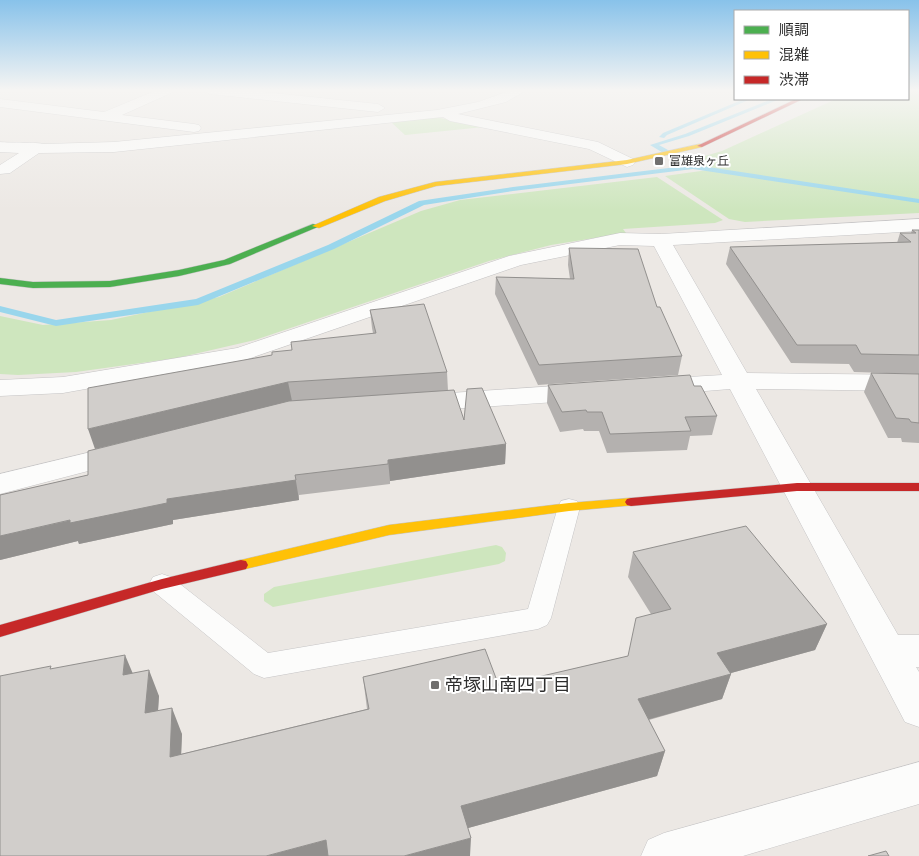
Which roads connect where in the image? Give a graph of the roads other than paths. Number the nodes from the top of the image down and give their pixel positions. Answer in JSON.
{"nodes":[{"id":1,"x":214,"y":130,"type":"edge"},
{"id":2,"x":270,"y":130,"type":"edge"},
{"id":3,"x":517,"y":130,"type":"edge"},
{"id":4,"x":734,"y":130,"type":"edge"},
{"id":5,"x":238,"y":133,"type":"junction"},
{"id":6,"x":64,"y":134,"type":"dead end"},
{"id":7,"x":0,"y":147,"type":"edge"},
{"id":8,"x":33,"y":150,"type":"junction"},
{"id":9,"x":627,"y":162,"type":"junction"},
{"id":10,"x":4,"y":170,"type":"dead end"},
{"id":11,"x":919,"y":225,"type":"edge"},
{"id":12,"x":661,"y":240,"type":"junction"},
{"id":13,"x":0,"y":281,"type":"edge"},
{"id":14,"x":739,"y":381,"type":"junction"},
{"id":15,"x":919,"y":383,"type":"edge"},
{"id":16,"x":0,"y":388,"type":"edge"},
{"id":17,"x":401,"y":404,"type":"edge"},
{"id":18,"x":151,"y":447,"type":"edge"},
{"id":19,"x":0,"y":484,"type":"edge"},
{"id":20,"x":797,"y":487,"type":"junction"},
{"id":21,"x":919,"y":487,"type":"edge"},
{"id":22,"x":569,"y":507,"type":"junction"},
{"id":23,"x":162,"y":584,"type":"junction"},
{"id":24,"x":0,"y":631,"type":"edge"},
{"id":25,"x":903,"y":650,"type":"edge"},
{"id":26,"x":919,"y":709,"type":"edge"},
{"id":27,"x":919,"y":783,"type":"edge"},
{"id":28,"x":664,"y":856,"type":"edge"}],
"edges":[{"from":1,"to":5,"type":"street"},
{"from":2,"to":5,"type":"street"},
{"from":3,"to":9,"type":"street"},
{"from":4,"to":9,"type":"street"},
{"from":5,"to":8,"type":"street"},
{"from":6,"to":8,"type":"street"},
{"from":7,"to":8,"type":"street"},
{"from":8,"to":10,"type":"street"},
{"from":9,"to":13,"type":"street"},
{"from":11,"to":12,"type":"street"},
{"from":12,"to":14,"type":"street"},
{"from":12,"to":16,"type":"street"},
{"from":14,"to":15,"type":"street"},
{"from":14,"to":17,"type":"street"},
{"from":14,"to":20,"type":"street"},
{"from":18,"to":19,"type":"street"},
{"from":20,"to":21,"type":"street"},
{"from":20,"to":22,"type":"street"},
{"from":20,"to":25,"type":"street"},
{"from":22,"to":23,"type":"street"},
{"from":22,"to":23,"type":"lane"},
{"from":23,"to":24,"type":"street"},
{"from":25,"to":26,"type":"street"},
{"from":27,"to":28,"type":"street"}]}
